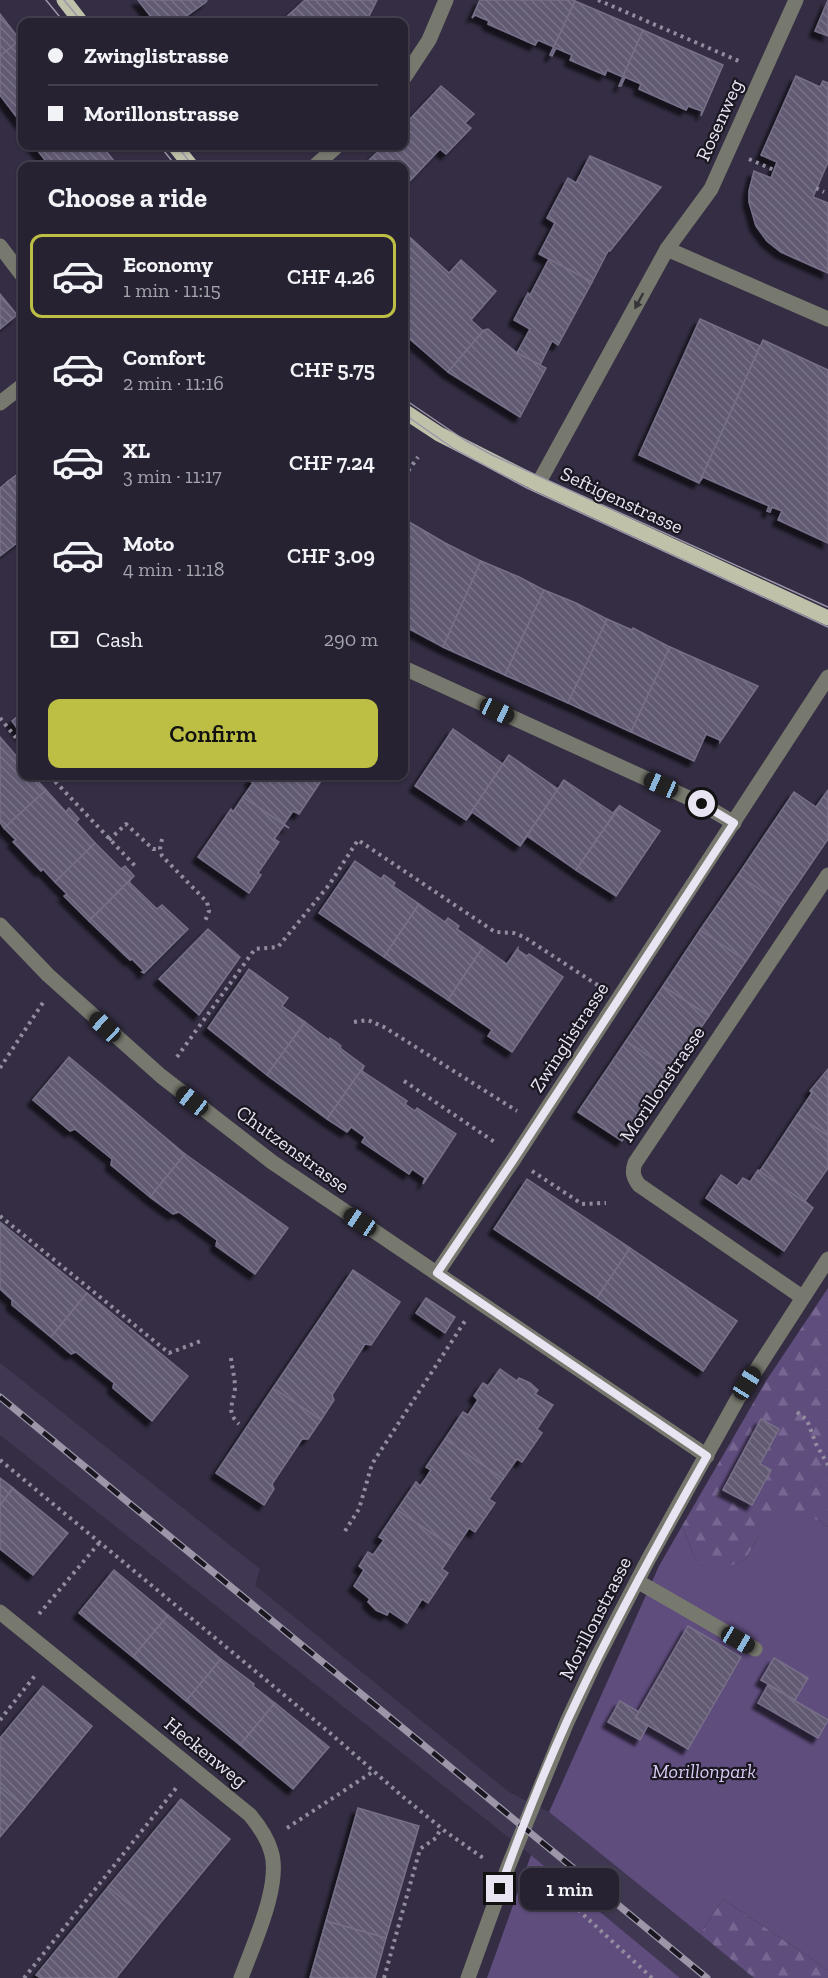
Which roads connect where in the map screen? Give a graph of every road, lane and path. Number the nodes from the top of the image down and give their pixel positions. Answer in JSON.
{"nodes":[{"id":1,"x":63,"y":0,"type":"edge"},
{"id":2,"x":446,"y":0,"type":"edge"},
{"id":3,"x":598,"y":0,"type":"edge"},
{"id":4,"x":796,"y":0,"type":"edge"},
{"id":5,"x":78,"y":18,"type":"edge"},
{"id":6,"x":746,"y":64,"type":"dead end"},
{"id":7,"x":408,"y":72,"type":"edge"},
{"id":8,"x":178,"y":150,"type":"edge"},
{"id":9,"x":333,"y":150,"type":"edge"},
{"id":10,"x":188,"y":162,"type":"edge"},
{"id":11,"x":319,"y":162,"type":"edge"},
{"id":12,"x":816,"y":188,"type":"dead end"},
{"id":13,"x":824,"y":192,"type":"dead end"},
{"id":14,"x":0,"y":246,"type":"edge"},
{"id":15,"x":667,"y":249,"type":"junction"},
{"id":16,"x":18,"y":270,"type":"edge"},
{"id":17,"x":828,"y":319,"type":"edge"},
{"id":18,"x":18,"y":389,"type":"edge"},
{"id":19,"x":0,"y":403,"type":"edge"},
{"id":20,"x":408,"y":414,"type":"edge"},
{"id":21,"x":418,"y":457,"type":"dead end"},
{"id":22,"x":408,"y":471,"type":"edge"},
{"id":23,"x":538,"y":484,"type":"junction"},
{"id":24,"x":828,"y":618,"type":"edge"},
{"id":25,"x":408,"y":670,"type":"edge"},
{"id":26,"x":828,"y":677,"type":"edge"},
{"id":27,"x":0,"y":718,"type":"edge"},
{"id":28,"x":18,"y":740,"type":"edge"},
{"id":29,"x":54,"y":780,"type":"edge"},
{"id":30,"x":734,"y":823,"type":"junction"},
{"id":31,"x":162,"y":839,"type":"dead end"},
{"id":32,"x":109,"y":840,"type":"junction"},
{"id":33,"x":160,"y":849,"type":"junction"},
{"id":34,"x":137,"y":868,"type":"dead end"},
{"id":35,"x":828,"y":874,"type":"edge"},
{"id":36,"x":204,"y":924,"type":"dead end"},
{"id":37,"x":0,"y":925,"type":"edge"},
{"id":38,"x":604,"y":990,"type":"dead end"},
{"id":39,"x":46,"y":998,"type":"dead end"},
{"id":40,"x":354,"y":1022,"type":"dead end"},
{"id":41,"x":175,"y":1060,"type":"dead end"},
{"id":42,"x":0,"y":1068,"type":"edge"},
{"id":43,"x":404,"y":1081,"type":"dead end"},
{"id":44,"x":520,"y":1113,"type":"dead end"},
{"id":45,"x":499,"y":1145,"type":"dead end"},
{"id":46,"x":514,"y":1159,"type":"junction"},
{"id":47,"x":606,"y":1203,"type":"dead end"},
{"id":48,"x":0,"y":1216,"type":"edge"},
{"id":49,"x":828,"y":1259,"type":"edge"},
{"id":50,"x":437,"y":1273,"type":"junction"},
{"id":51,"x":802,"y":1297,"type":"junction"},
{"id":52,"x":467,"y":1318,"type":"dead end"},
{"id":53,"x":201,"y":1341,"type":"dead end"},
{"id":54,"x":231,"y":1358,"type":"dead end"},
{"id":55,"x":796,"y":1412,"type":"dead end"},
{"id":56,"x":239,"y":1424,"type":"dead end"},
{"id":57,"x":707,"y":1456,"type":"junction"},
{"id":58,"x":0,"y":1460,"type":"edge"},
{"id":59,"x":828,"y":1465,"type":"edge"},
{"id":60,"x":345,"y":1531,"type":"dead end"},
{"id":61,"x":100,"y":1542,"type":"junction"},
{"id":62,"x":637,"y":1581,"type":"junction"},
{"id":63,"x":0,"y":1612,"type":"edge"},
{"id":64,"x":24,"y":1631,"type":"junction"},
{"id":65,"x":755,"y":1650,"type":"dead end"},
{"id":66,"x":30,"y":1683,"type":"dead end"},
{"id":67,"x":0,"y":1720,"type":"edge"},
{"id":68,"x":374,"y":1771,"type":"junction"},
{"id":69,"x":180,"y":1783,"type":"dead end"},
{"id":70,"x":441,"y":1828,"type":"junction"},
{"id":71,"x":266,"y":1839,"type":"junction"},
{"id":72,"x":487,"y":1861,"type":"dead end"},
{"id":73,"x":508,"y":1867,"type":"junction"},
{"id":74,"x":24,"y":1978,"type":"edge"},
{"id":75,"x":241,"y":1978,"type":"edge"},
{"id":76,"x":384,"y":1978,"type":"edge"},
{"id":77,"x":468,"y":1978,"type":"edge"},
{"id":78,"x":652,"y":1978,"type":"edge"}],
"edges":[{"from":1,"to":5,"type":"main road"},
{"from":2,"to":7,"type":"street"},
{"from":3,"to":6,"type":"path"},
{"from":4,"to":15,"type":"street","name":"Rosenweg"},
{"from":8,"to":10,"type":"main road"},
{"from":9,"to":11,"type":"street"},
{"from":12,"to":13,"type":"path"},
{"from":14,"to":16,"type":"street"},
{"from":15,"to":17,"type":"street"},
{"from":15,"to":23,"type":"street","name":"Rosenweg","one_way":true},
{"from":18,"to":19,"type":"street"},
{"from":20,"to":23,"type":"main road","name":"Seftigenstrasse"},
{"from":21,"to":22,"type":"path"},
{"from":23,"to":24,"type":"main road","name":"Seftigenstrasse"},
{"from":25,"to":30,"type":"street"},
{"from":26,"to":30,"type":"street","name":"Zwinglistrasse"},
{"from":27,"to":28,"type":"path"},
{"from":29,"to":32,"type":"path"},
{"from":30,"to":46,"type":"street","name":"Zwinglistrasse"},
{"from":31,"to":33,"type":"path"},
{"from":32,"to":33,"type":"path"},
{"from":32,"to":34,"type":"path"},
{"from":33,"to":36,"type":"path"},
{"from":35,"to":51,"type":"street","name":"Morillonstrasse"},
{"from":37,"to":50,"type":"street","name":"Chutzenstrasse"},
{"from":38,"to":41,"type":"path"},
{"from":39,"to":42,"type":"path"},
{"from":40,"to":44,"type":"path"},
{"from":43,"to":45,"type":"path"},
{"from":46,"to":47,"type":"path"},
{"from":46,"to":50,"type":"street","name":"Zwinglistrasse"},
{"from":48,"to":53,"type":"path"},
{"from":49,"to":51,"type":"street","name":"Morillonstrasse"},
{"from":50,"to":57,"type":"street","name":"Chutzenstrasse"},
{"from":51,"to":57,"type":"street","name":"Morillonstrasse"},
{"from":52,"to":60,"type":"path"},
{"from":54,"to":56,"type":"path"},
{"from":55,"to":59,"type":"path"},
{"from":57,"to":62,"type":"street","name":"Morillonstrasse"},
{"from":58,"to":61,"type":"path"},
{"from":61,"to":64,"type":"path"},
{"from":61,"to":68,"type":"path"},
{"from":62,"to":65,"type":"street"},
{"from":62,"to":73,"type":"street","name":"Morillonstrasse"},
{"from":63,"to":64,"type":"street","name":"Heckenweg"},
{"from":64,"to":71,"type":"street","name":"Heckenweg"},
{"from":66,"to":67,"type":"path"},
{"from":68,"to":70,"type":"path"},
{"from":68,"to":71,"type":"path"},
{"from":69,"to":74,"type":"path"},
{"from":70,"to":72,"type":"path"},
{"from":70,"to":76,"type":"path"},
{"from":71,"to":75,"type":"street","name":"Heckenweg"},
{"from":73,"to":77,"type":"street","name":"Morillonstrasse"},
{"from":73,"to":78,"type":"path"}]}
